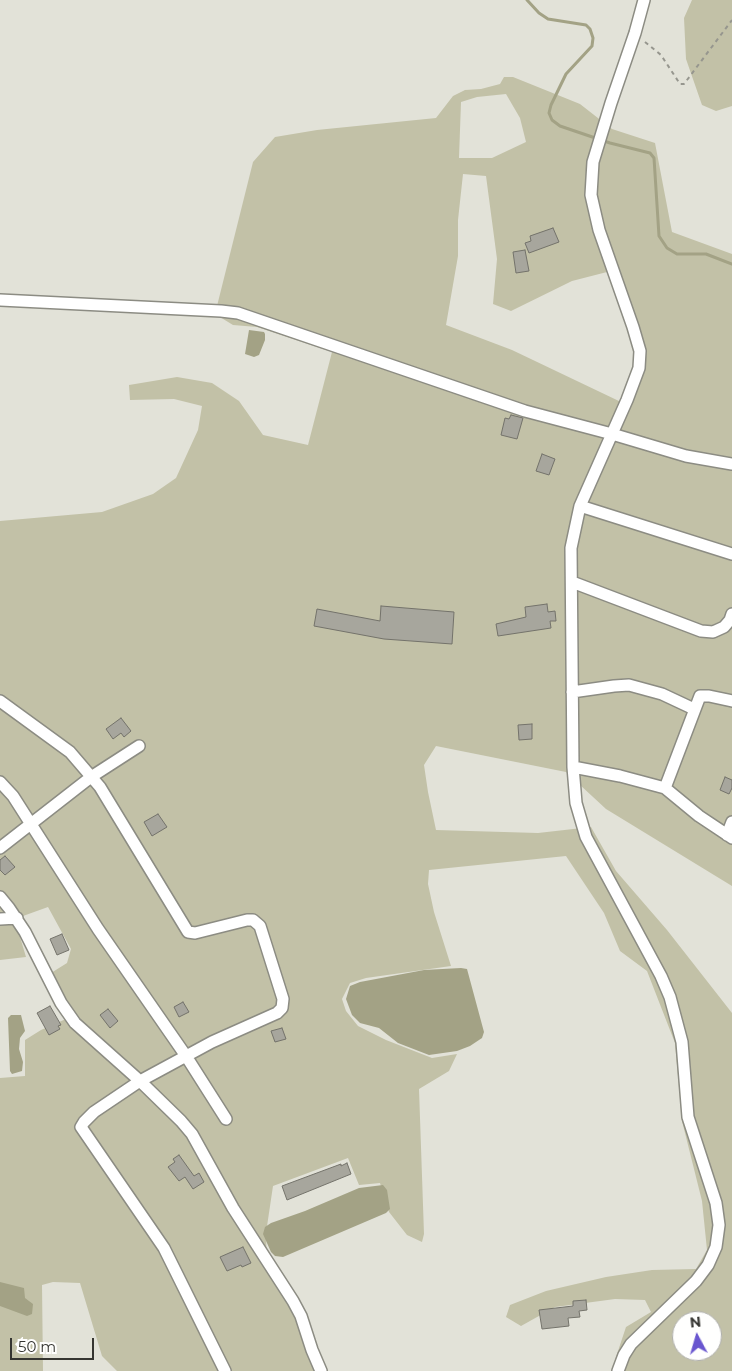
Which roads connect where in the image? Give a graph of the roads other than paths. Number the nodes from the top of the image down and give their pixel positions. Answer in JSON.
{"nodes":[{"id":1,"x":644,"y":0,"type":"edge"},
{"id":2,"x":0,"y":300,"type":"edge"},
{"id":3,"x":612,"y":434,"type":"junction"},
{"id":4,"x":732,"y":464,"type":"edge"},
{"id":5,"x":580,"y":506,"type":"junction"},
{"id":6,"x":732,"y":554,"type":"edge"},
{"id":7,"x":572,"y":582,"type":"junction"},
{"id":8,"x":732,"y":614,"type":"edge"},
{"id":9,"x":572,"y":692,"type":"junction"},
{"id":10,"x":0,"y":701,"type":"edge"},
{"id":11,"x":732,"y":701,"type":"edge"},
{"id":12,"x":694,"y":709,"type":"junction"},
{"id":13,"x":140,"y":746,"type":"dead end"},
{"id":14,"x":573,"y":766,"type":"junction"},
{"id":15,"x":91,"y":777,"type":"junction"},
{"id":16,"x":0,"y":782,"type":"edge"},
{"id":17,"x":665,"y":788,"type":"junction"},
{"id":18,"x":732,"y":822,"type":"edge"},
{"id":19,"x":30,"y":824,"type":"junction"},
{"id":20,"x":730,"y":836,"type":"edge"},
{"id":21,"x":0,"y":848,"type":"edge"},
{"id":22,"x":0,"y":897,"type":"edge"},
{"id":23,"x":16,"y":918,"type":"junction"},
{"id":24,"x":0,"y":919,"type":"edge"},
{"id":25,"x":186,"y":1056,"type":"junction"},
{"id":26,"x":140,"y":1081,"type":"junction"},
{"id":27,"x":226,"y":1119,"type":"dead end"},
{"id":28,"x":225,"y":1371,"type":"edge"},
{"id":29,"x":321,"y":1371,"type":"edge"},
{"id":30,"x":618,"y":1371,"type":"edge"}],
"edges":[{"from":1,"to":3,"type":"street"},
{"from":2,"to":3,"type":"street"},
{"from":3,"to":4,"type":"street"},
{"from":3,"to":5,"type":"street"},
{"from":5,"to":6,"type":"street"},
{"from":5,"to":7,"type":"street"},
{"from":7,"to":8,"type":"street"},
{"from":7,"to":9,"type":"street"},
{"from":9,"to":12,"type":"street"},
{"from":9,"to":14,"type":"street"},
{"from":10,"to":15,"type":"street"},
{"from":11,"to":12,"type":"street"},
{"from":12,"to":17,"type":"street"},
{"from":13,"to":15,"type":"street"},
{"from":14,"to":17,"type":"street"},
{"from":14,"to":30,"type":"street"},
{"from":15,"to":19,"type":"street"},
{"from":15,"to":25,"type":"street"},
{"from":16,"to":19,"type":"street"},
{"from":17,"to":20,"type":"street"},
{"from":18,"to":20,"type":"street"},
{"from":19,"to":21,"type":"street"},
{"from":19,"to":25,"type":"street"},
{"from":22,"to":23,"type":"street"},
{"from":23,"to":24,"type":"street"},
{"from":23,"to":26,"type":"street"},
{"from":25,"to":26,"type":"street"},
{"from":25,"to":27,"type":"street"},
{"from":26,"to":28,"type":"street"},
{"from":26,"to":29,"type":"street"}]}
